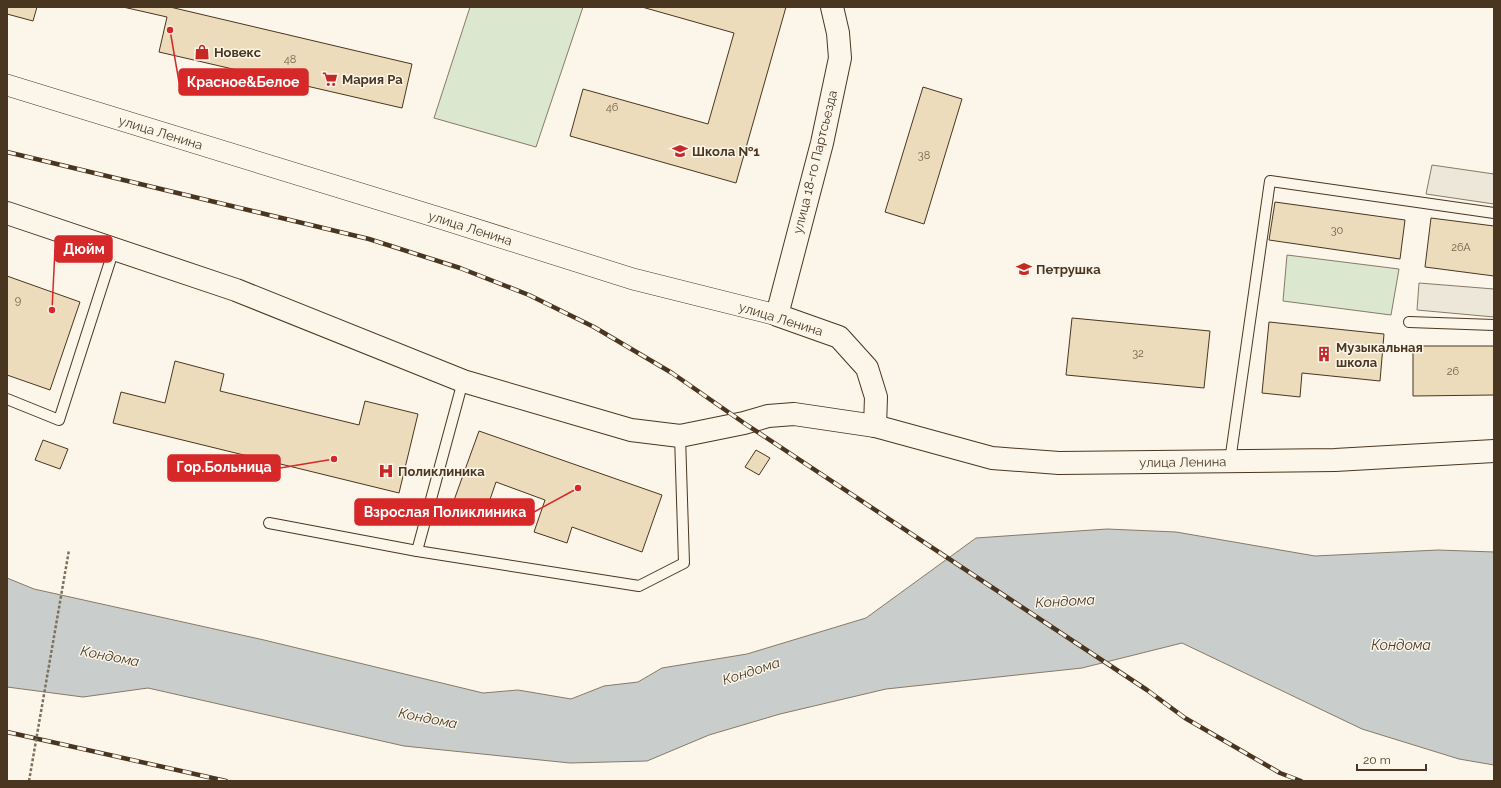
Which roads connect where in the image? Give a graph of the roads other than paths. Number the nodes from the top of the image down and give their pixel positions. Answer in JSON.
{"nodes":[{"id":1,"x":832,"y":7,"type":"edge"},
{"id":2,"x":7,"y":85,"type":"edge"},
{"id":3,"x":7,"y":213,"type":"edge"},
{"id":4,"x":1494,"y":213,"type":"edge"},
{"id":5,"x":114,"y":249,"type":"junction"},
{"id":6,"x":777,"y":315,"type":"junction"},
{"id":7,"x":1410,"y":322,"type":"dead end"},
{"id":8,"x":1494,"y":325,"type":"edge"},
{"id":9,"x":463,"y":381,"type":"junction"},
{"id":10,"x":7,"y":399,"type":"edge"},
{"id":11,"x":875,"y":426,"type":"junction"},
{"id":12,"x":680,"y":436,"type":"junction"},
{"id":13,"x":1494,"y":451,"type":"edge"},
{"id":14,"x":1230,"y":461,"type":"junction"},
{"id":15,"x":270,"y":523,"type":"dead end"},
{"id":16,"x":417,"y":551,"type":"junction"}],
"edges":[{"from":1,"to":6,"type":"street","name":"улица 18-го Партсьезда"},
{"from":2,"to":6,"type":"street","name":"улица Ленина"},
{"from":3,"to":5,"type":"street","name":"улица Ленина"},
{"from":4,"to":14,"type":"lane"},
{"from":5,"to":9,"type":"street","name":"улица Ленина"},
{"from":5,"to":10,"type":"lane"},
{"from":6,"to":11,"type":"street","name":"улица Ленина"},
{"from":7,"to":8,"type":"lane"},
{"from":9,"to":12,"type":"street","name":"улица Ленина"},
{"from":9,"to":16,"type":"lane"},
{"from":11,"to":12,"type":"street","name":"улица Ленина"},
{"from":11,"to":14,"type":"street","name":"улица Ленина"},
{"from":12,"to":16,"type":"lane"},
{"from":13,"to":14,"type":"street","name":"улица Ленина"},
{"from":15,"to":16,"type":"lane"}]}
